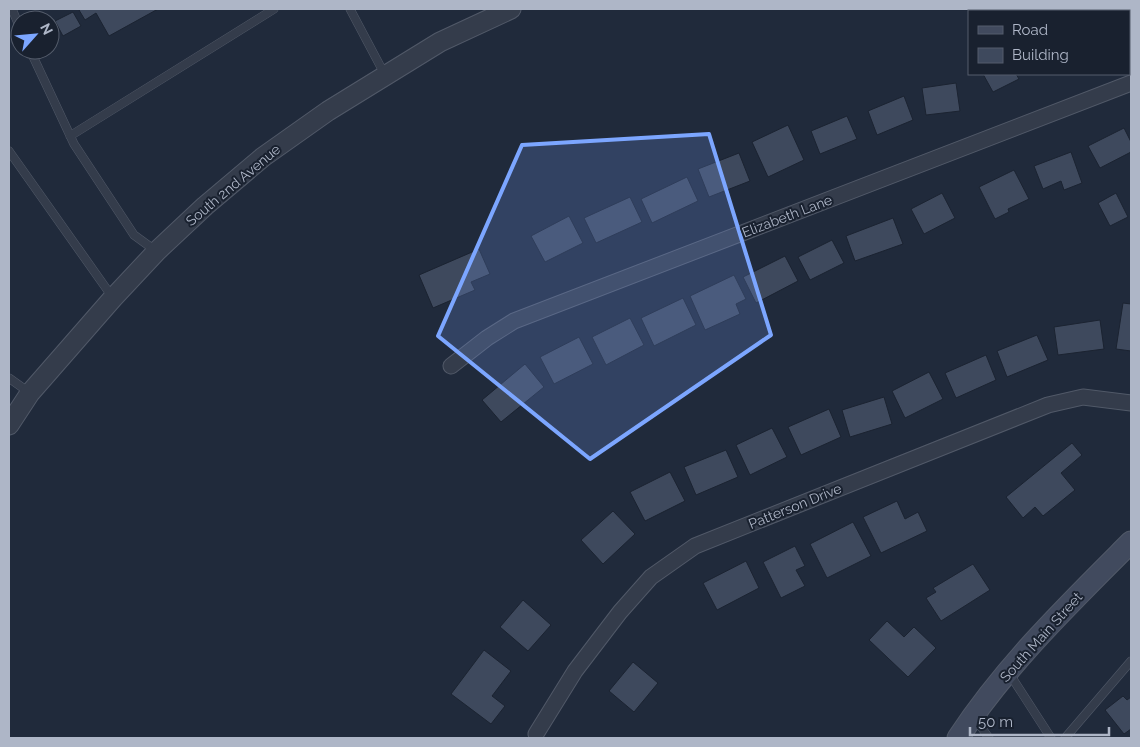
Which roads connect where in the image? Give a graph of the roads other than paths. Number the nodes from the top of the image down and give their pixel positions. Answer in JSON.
{"nodes":[{"id":1,"x":274,"y":9,"type":"edge"},
{"id":2,"x":350,"y":9,"type":"edge"},
{"id":3,"x":511,"y":9,"type":"edge"},
{"id":4,"x":35,"y":60,"type":"edge"},
{"id":5,"x":385,"y":75,"type":"junction"},
{"id":6,"x":1131,"y":83,"type":"edge"},
{"id":7,"x":70,"y":136,"type":"junction"},
{"id":8,"x":9,"y":151,"type":"edge"},
{"id":9,"x":157,"y":252,"type":"junction"},
{"id":10,"x":112,"y":298,"type":"junction"},
{"id":11,"x":451,"y":366,"type":"dead end"},
{"id":12,"x":9,"y":378,"type":"edge"},
{"id":13,"x":30,"y":393,"type":"junction"},
{"id":14,"x":1131,"y":403,"type":"edge"},
{"id":15,"x":9,"y":425,"type":"edge"},
{"id":16,"x":1131,"y":542,"type":"edge"},
{"id":17,"x":1131,"y":661,"type":"edge"},
{"id":18,"x":1008,"y":672,"type":"junction"},
{"id":19,"x":973,"y":716,"type":"junction"},
{"id":20,"x":536,"y":734,"type":"dead end"},
{"id":21,"x":958,"y":738,"type":"edge"},
{"id":22,"x":989,"y":738,"type":"edge"},
{"id":23,"x":1051,"y":738,"type":"edge"},
{"id":24,"x":1065,"y":738,"type":"edge"}],
"edges":[{"from":1,"to":7,"type":"lane"},
{"from":2,"to":5,"type":"lane"},
{"from":3,"to":5,"type":"street","name":"South 2nd Avenue"},
{"from":4,"to":7,"type":"lane"},
{"from":5,"to":9,"type":"street","name":"South 2nd Avenue"},
{"from":6,"to":11,"type":"street","name":"Elizabeth Lane"},
{"from":7,"to":9,"type":"lane"},
{"from":8,"to":10,"type":"lane"},
{"from":9,"to":10,"type":"street","name":"South 2nd Avenue"},
{"from":10,"to":13,"type":"street","name":"South 2nd Avenue"},
{"from":12,"to":13,"type":"lane"},
{"from":13,"to":15,"type":"street","name":"South 2nd Avenue"},
{"from":14,"to":20,"type":"street","name":"Patterson Drive"},
{"from":16,"to":18,"type":"main road","name":"South Main Street"},
{"from":17,"to":24,"type":"lane"},
{"from":18,"to":19,"type":"main road","name":"South Main Street"},
{"from":18,"to":23,"type":"lane"},
{"from":19,"to":21,"type":"main road","name":"South Main Street"},
{"from":19,"to":22,"type":"lane"}]}
